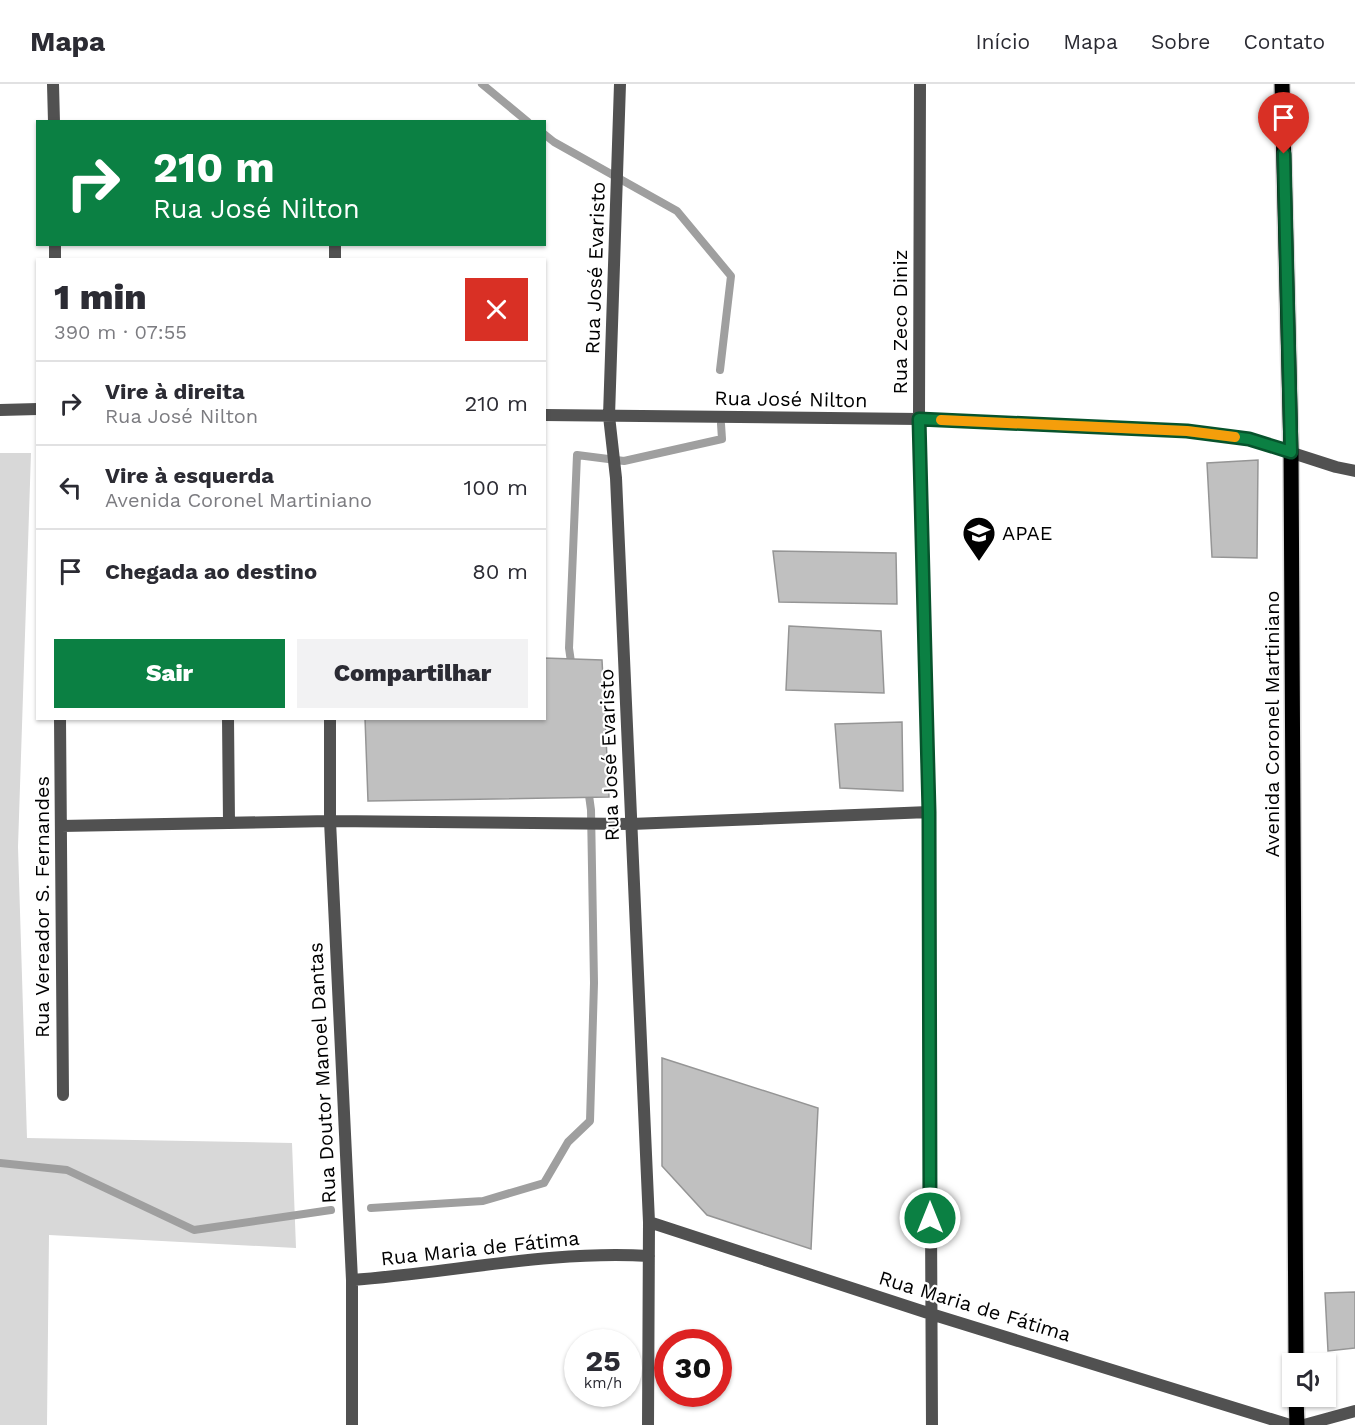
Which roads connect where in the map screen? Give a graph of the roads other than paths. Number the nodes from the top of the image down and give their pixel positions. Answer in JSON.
{"nodes":[{"id":1,"x":53,"y":84,"type":"edge"},
{"id":2,"x":620,"y":84,"type":"edge"},
{"id":3,"x":920,"y":84,"type":"edge"},
{"id":4,"x":1282,"y":84,"type":"edge"},
{"id":5,"x":54,"y":120,"type":"edge"},
{"id":6,"x":36,"y":409,"type":"edge"},
{"id":7,"x":0,"y":410,"type":"edge"},
{"id":8,"x":546,"y":415,"type":"edge"},
{"id":9,"x":609,"y":416,"type":"junction"},
{"id":10,"x":919,"y":419,"type":"junction"},
{"id":11,"x":1291,"y":452,"type":"junction"},
{"id":12,"x":1355,"y":471,"type":"edge"},
{"id":13,"x":60,"y":720,"type":"edge"},
{"id":14,"x":228,"y":720,"type":"edge"},
{"id":15,"x":330,"y":720,"type":"edge"},
{"id":16,"x":929,"y":812,"type":"junction"},
{"id":17,"x":330,"y":821,"type":"junction"},
{"id":18,"x":229,"y":823,"type":"junction"},
{"id":19,"x":631,"y":824,"type":"junction"},
{"id":20,"x":61,"y":826,"type":"junction"},
{"id":21,"x":63,"y":1095,"type":"dead end"},
{"id":22,"x":649,"y":1222,"type":"junction"},
{"id":23,"x":649,"y":1257,"type":"junction"},
{"id":24,"x":351,"y":1280,"type":"junction"},
{"id":25,"x":931,"y":1314,"type":"junction"},
{"id":26,"x":1296,"y":1353,"type":"edge"},
{"id":27,"x":1296,"y":1407,"type":"edge"},
{"id":28,"x":1355,"y":1411,"type":"edge"},
{"id":29,"x":352,"y":1425,"type":"edge"},
{"id":30,"x":648,"y":1425,"type":"edge"},
{"id":31,"x":932,"y":1425,"type":"edge"},
{"id":32,"x":1290,"y":1425,"type":"edge"},
{"id":33,"x":1297,"y":1425,"type":"edge"},
{"id":34,"x":1304,"y":1425,"type":"edge"}],
"edges":[{"from":1,"to":5,"type":"street"},
{"from":2,"to":9,"type":"street","name":"Rua José Evaristo"},
{"from":3,"to":10,"type":"street","name":"Rua Zeco Diniz"},
{"from":4,"to":11,"type":"main road","name":"Avenida Coronel Martiniano"},
{"from":6,"to":7,"type":"street"},
{"from":8,"to":9,"type":"street","name":"Rua José Nilton"},
{"from":9,"to":10,"type":"street","name":"Rua José Nilton"},
{"from":9,"to":19,"type":"street","name":"Rua José Evaristo"},
{"from":10,"to":11,"type":"street","name":"Rua José Nilton"},
{"from":10,"to":16,"type":"street","name":"Rua Zeco Diniz"},
{"from":11,"to":12,"type":"street","name":"Rua José Nilton"},
{"from":11,"to":26,"type":"main road","name":"Avenida Coronel Martiniano"},
{"from":13,"to":20,"type":"street","name":"Rua Vereador S. Fernandes"},
{"from":14,"to":18,"type":"street"},
{"from":15,"to":17,"type":"street","name":"Rua Doutor Manoel Dantas"},
{"from":16,"to":19,"type":"street"},
{"from":16,"to":25,"type":"street","name":"Rua Zeco Diniz"},
{"from":17,"to":18,"type":"street"},
{"from":17,"to":19,"type":"street"},
{"from":17,"to":24,"type":"street","name":"Rua Doutor Manoel Dantas"},
{"from":18,"to":20,"type":"street"},
{"from":19,"to":22,"type":"street","name":"Rua José Evaristo"},
{"from":20,"to":21,"type":"street","name":"Rua Vereador S. Fernandes"},
{"from":22,"to":23,"type":"street","name":"Rua José Evaristo"},
{"from":22,"to":25,"type":"street","name":"Rua Maria de Fátima"},
{"from":23,"to":24,"type":"street","name":"Rua Maria de Fátima"},
{"from":23,"to":30,"type":"street","name":"Rua José Evaristo"},
{"from":24,"to":29,"type":"street","name":"Rua Doutor Manoel Dantas"},
{"from":25,"to":31,"type":"street","name":"Rua Zeco Diniz"},
{"from":25,"to":32,"type":"street","name":"Rua Maria de Fátima"},
{"from":27,"to":33,"type":"main road"},
{"from":28,"to":34,"type":"street"}]}
